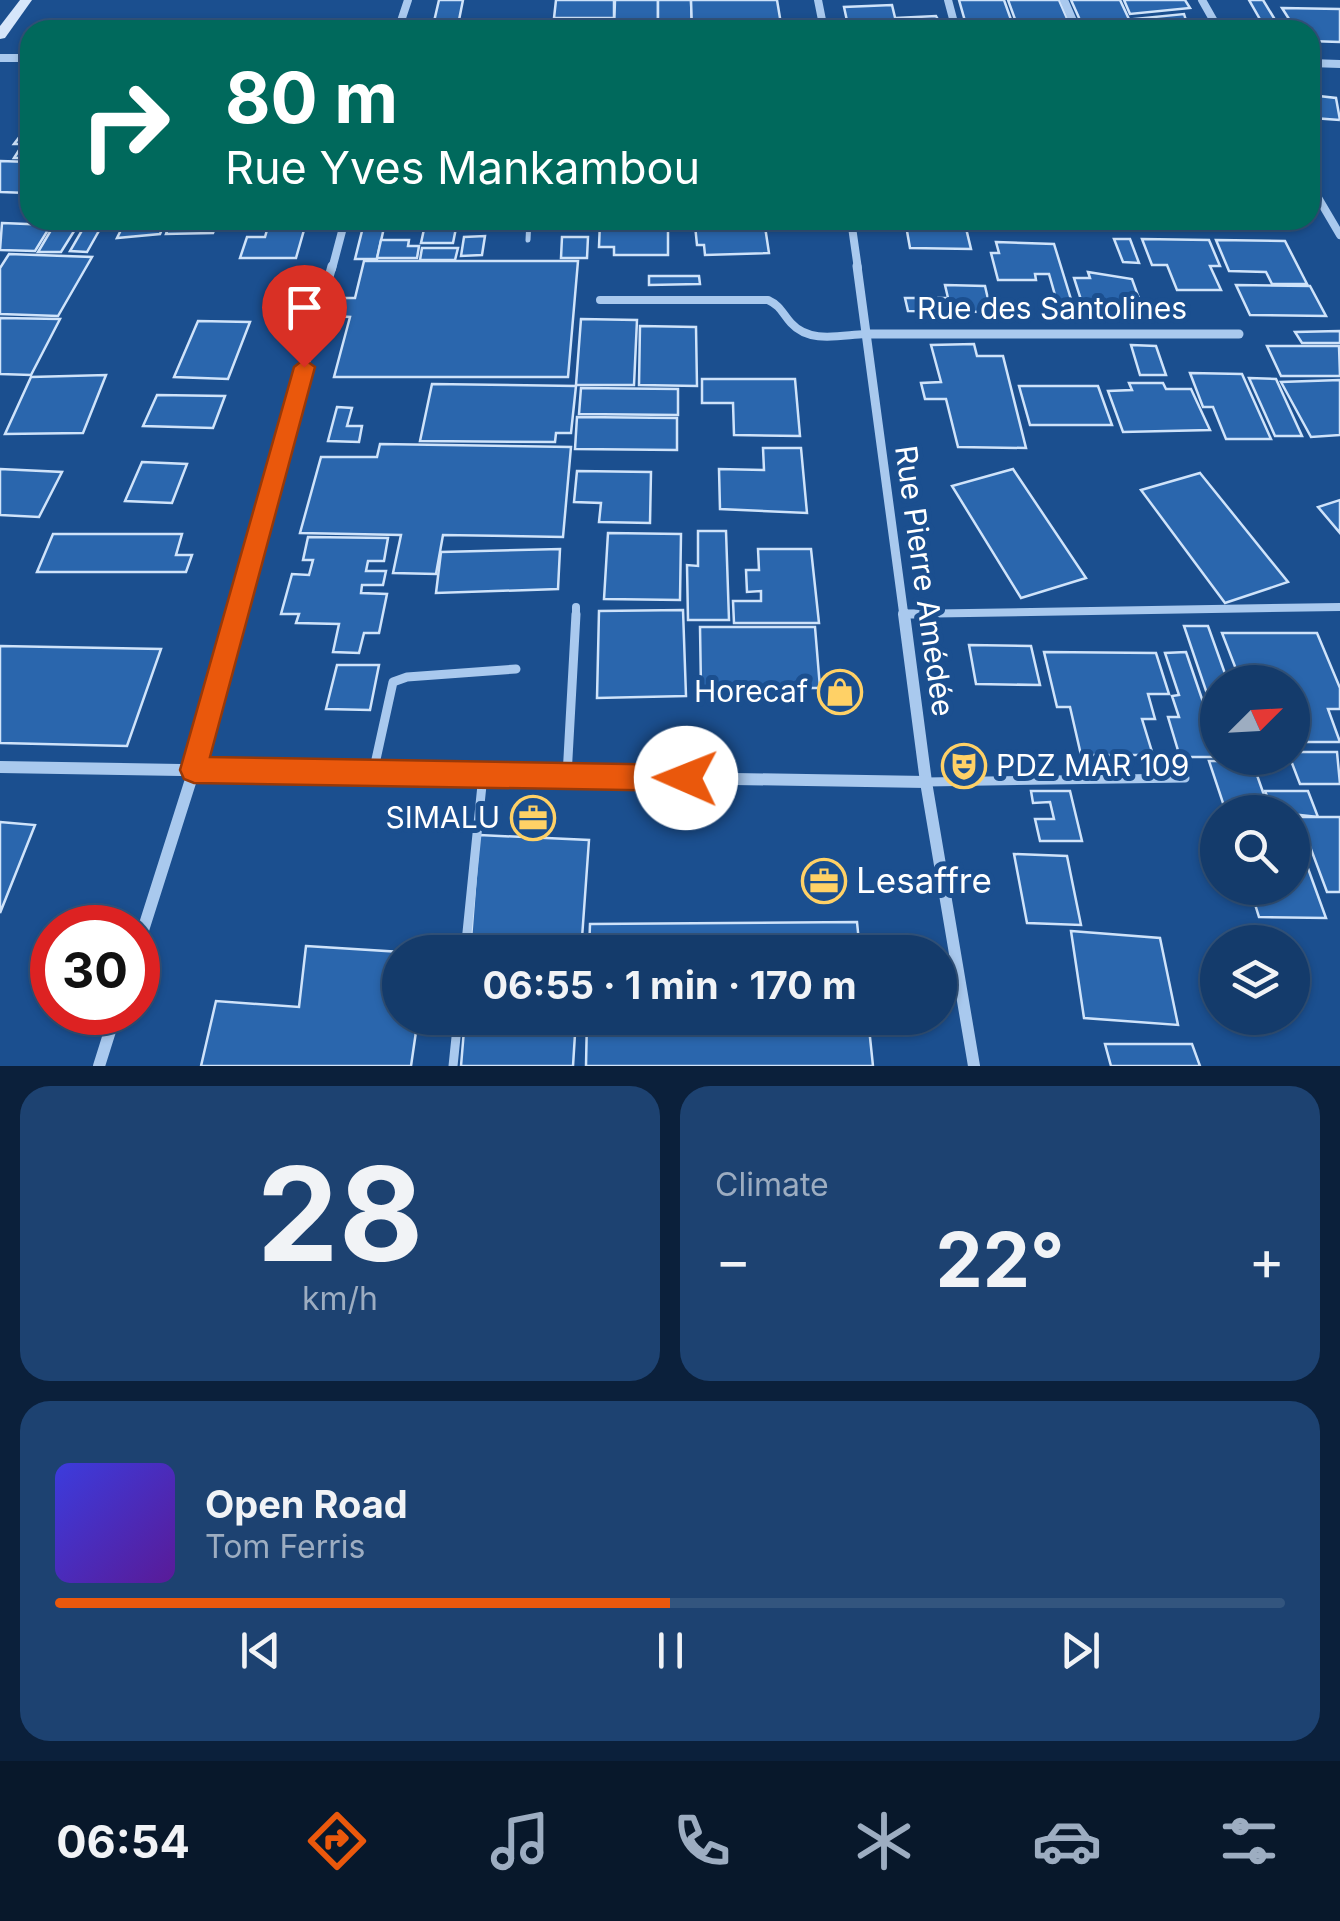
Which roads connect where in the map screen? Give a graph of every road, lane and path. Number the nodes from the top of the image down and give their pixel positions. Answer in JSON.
{"nodes":[{"id":1,"x":26,"y":0,"type":"edge"},
{"id":2,"x":0,"y":35,"type":"edge"},
{"id":3,"x":1320,"y":201,"type":"edge"},
{"id":4,"x":1329,"y":216,"type":"junction"},
{"id":5,"x":1340,"y":217,"type":"edge"},
{"id":6,"x":341,"y":230,"type":"edge"},
{"id":7,"x":528,"y":230,"type":"edge"},
{"id":8,"x":852,"y":230,"type":"edge"},
{"id":9,"x":1340,"y":235,"type":"edge"},
{"id":10,"x":528,"y":240,"type":"dead end"},
{"id":11,"x":600,"y":300,"type":"dead end"},
{"id":12,"x":865,"y":334,"type":"junction"},
{"id":13,"x":1239,"y":334,"type":"dead end"},
{"id":14,"x":576,"y":607,"type":"dead end"},
{"id":15,"x":1340,"y":607,"type":"edge"},
{"id":16,"x":903,"y":614,"type":"junction"},
{"id":17,"x":516,"y":669,"type":"dead end"},
{"id":18,"x":0,"y":767,"type":"edge"},
{"id":19,"x":194,"y":770,"type":"junction"},
{"id":20,"x":373,"y":773,"type":"junction"},
{"id":21,"x":483,"y":776,"type":"junction"},
{"id":22,"x":566,"y":776,"type":"junction"},
{"id":23,"x":1185,"y":778,"type":"dead end"},
{"id":24,"x":926,"y":782,"type":"junction"},
{"id":25,"x":151,"y":905,"type":"edge"},
{"id":26,"x":467,"y":935,"type":"edge"},
{"id":27,"x":109,"y":1035,"type":"edge"},
{"id":28,"x":456,"y":1035,"type":"edge"},
{"id":29,"x":99,"y":1066,"type":"edge"},
{"id":30,"x":453,"y":1066,"type":"edge"},
{"id":31,"x":974,"y":1066,"type":"edge"}],
"edges":[{"from":1,"to":2,"type":"main road"},
{"from":3,"to":4,"type":"street"},
{"from":4,"to":5,"type":"street"},
{"from":4,"to":9,"type":"street"},
{"from":6,"to":19,"type":"street"},
{"from":7,"to":10,"type":"lane"},
{"from":8,"to":12,"type":"street","name":"Rue Pierre Amédée"},
{"from":11,"to":12,"type":"lane"},
{"from":12,"to":13,"type":"street","name":"Rue des Santolines"},
{"from":12,"to":16,"type":"street","name":"Rue Pierre Amédée"},
{"from":14,"to":22,"type":"lane"},
{"from":15,"to":16,"type":"lane"},
{"from":16,"to":24,"type":"street","name":"Rue Pierre Amédée"},
{"from":17,"to":20,"type":"lane"},
{"from":18,"to":19,"type":"street"},
{"from":19,"to":20,"type":"street"},
{"from":19,"to":25,"type":"street"},
{"from":20,"to":21,"type":"street"},
{"from":21,"to":22,"type":"street"},
{"from":21,"to":26,"type":"lane"},
{"from":22,"to":24,"type":"street"},
{"from":23,"to":24,"type":"lane"},
{"from":24,"to":31,"type":"street","name":"Rue Pierre Amédée"},
{"from":27,"to":29,"type":"street"},
{"from":28,"to":30,"type":"lane"}]}
